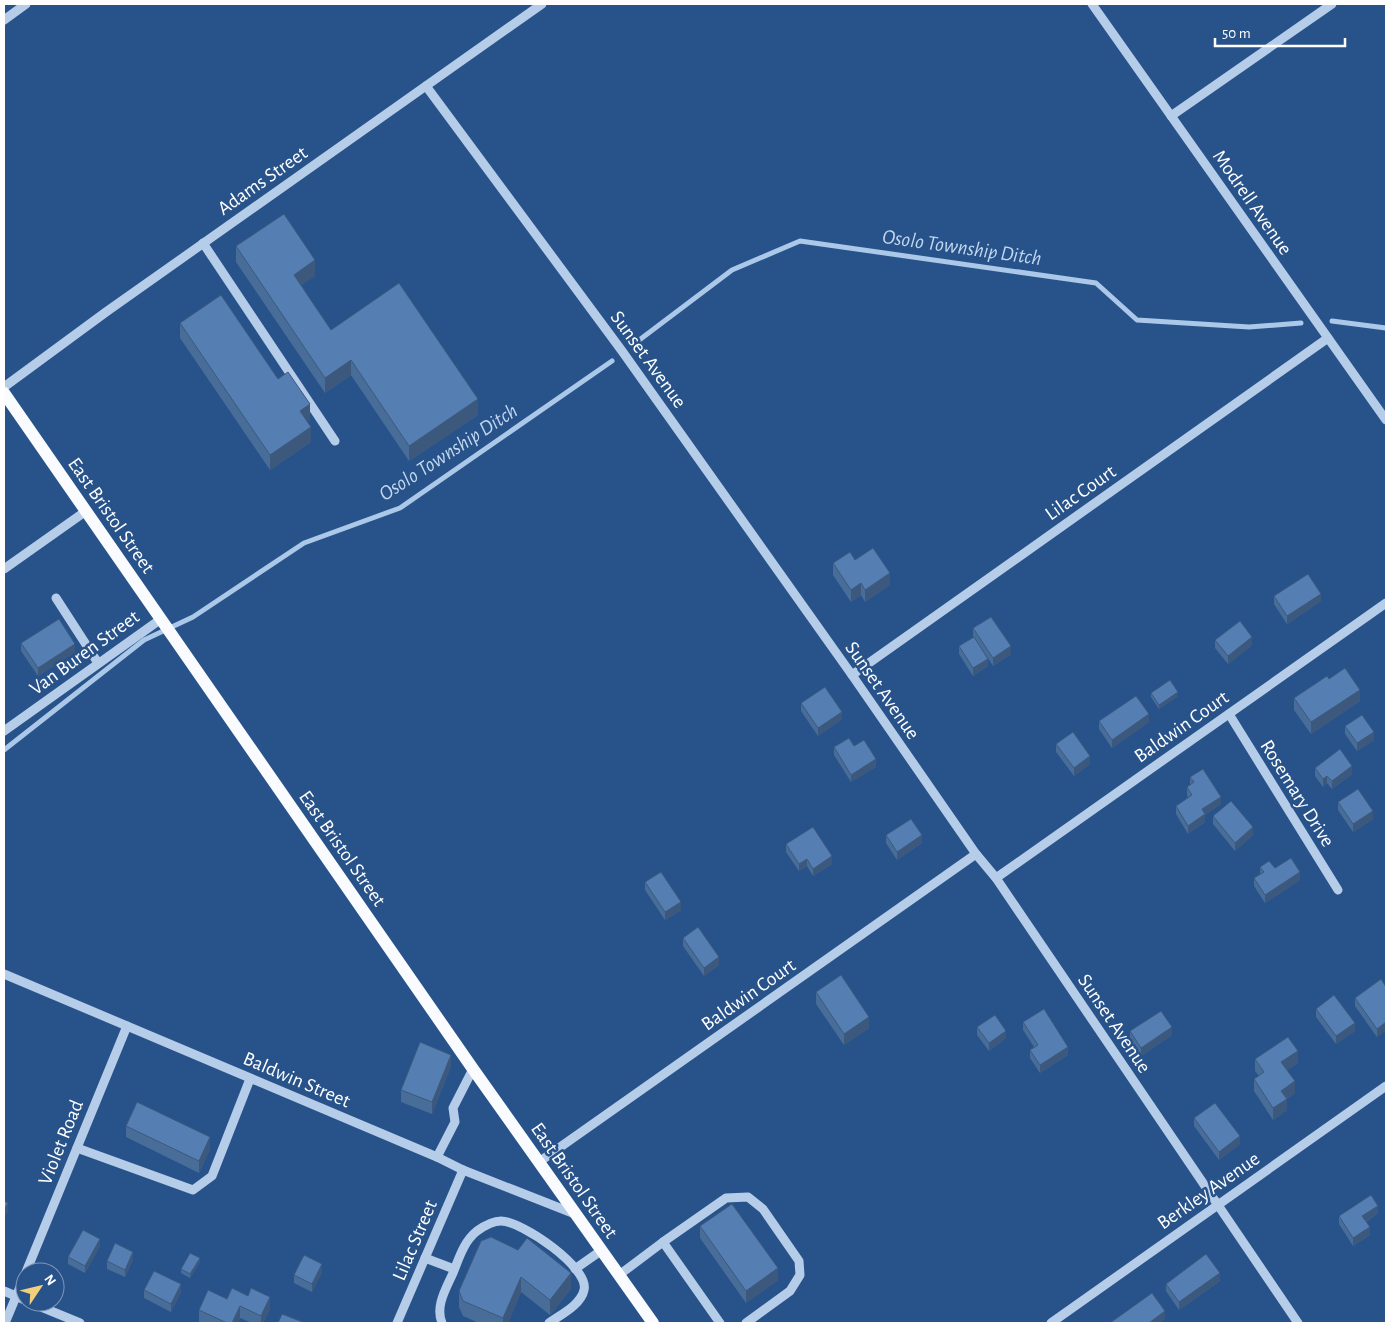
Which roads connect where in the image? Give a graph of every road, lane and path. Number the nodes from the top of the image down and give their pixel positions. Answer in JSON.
{"nodes":[{"id":1,"x":26,"y":4,"type":"edge"},
{"id":2,"x":542,"y":4,"type":"edge"},
{"id":3,"x":1092,"y":4,"type":"edge"},
{"id":4,"x":1332,"y":4,"type":"edge"},
{"id":5,"x":4,"y":20,"type":"edge"},
{"id":6,"x":426,"y":86,"type":"junction"},
{"id":7,"x":1171,"y":116,"type":"junction"},
{"id":8,"x":203,"y":244,"type":"junction"},
{"id":9,"x":1328,"y":338,"type":"junction"},
{"id":10,"x":4,"y":387,"type":"edge"},
{"id":11,"x":4,"y":393,"type":"edge"},
{"id":12,"x":1386,"y":420,"type":"edge"},
{"id":13,"x":335,"y":441,"type":"dead end"},
{"id":14,"x":86,"y":511,"type":"junction"},
{"id":15,"x":4,"y":569,"type":"edge"},
{"id":16,"x":56,"y":598,"type":"dead end"},
{"id":17,"x":1386,"y":603,"type":"edge"},
{"id":18,"x":161,"y":619,"type":"junction"},
{"id":19,"x":98,"y":663,"type":"junction"},
{"id":20,"x":852,"y":675,"type":"junction"},
{"id":21,"x":1229,"y":714,"type":"junction"},
{"id":22,"x":4,"y":731,"type":"edge"},
{"id":23,"x":976,"y":854,"type":"junction"},
{"id":24,"x":996,"y":878,"type":"junction"},
{"id":25,"x":1338,"y":890,"type":"dead end"},
{"id":26,"x":4,"y":974,"type":"edge"},
{"id":27,"x":127,"y":1026,"type":"junction"},
{"id":28,"x":473,"y":1070,"type":"junction"},
{"id":29,"x":250,"y":1078,"type":"junction"},
{"id":30,"x":1386,"y":1086,"type":"edge"},
{"id":31,"x":77,"y":1148,"type":"junction"},
{"id":32,"x":437,"y":1157,"type":"junction"},
{"id":33,"x":539,"y":1162,"type":"junction"},
{"id":34,"x":463,"y":1170,"type":"junction"},
{"id":35,"x":1217,"y":1205,"type":"junction"},
{"id":36,"x":577,"y":1215,"type":"junction"},
{"id":37,"x":663,"y":1242,"type":"junction"},
{"id":38,"x":602,"y":1250,"type":"junction"},
{"id":39,"x":425,"y":1258,"type":"junction"},
{"id":40,"x":30,"y":1262,"type":"edge"},
{"id":41,"x":454,"y":1269,"type":"junction"},
{"id":42,"x":575,"y":1269,"type":"junction"},
{"id":43,"x":619,"y":1275,"type":"junction"},
{"id":44,"x":15,"y":1306,"type":"edge"},
{"id":45,"x":54,"y":1312,"type":"edge"},
{"id":46,"x":4,"y":1323,"type":"edge"},
{"id":47,"x":80,"y":1323,"type":"edge"},
{"id":48,"x":397,"y":1323,"type":"edge"},
{"id":49,"x":442,"y":1323,"type":"edge"},
{"id":50,"x":549,"y":1323,"type":"edge"},
{"id":51,"x":653,"y":1323,"type":"edge"},
{"id":52,"x":720,"y":1323,"type":"edge"},
{"id":53,"x":746,"y":1323,"type":"edge"},
{"id":54,"x":1051,"y":1323,"type":"edge"},
{"id":55,"x":1298,"y":1323,"type":"edge"}],
"edges":[{"from":1,"to":5,"type":"street"},
{"from":2,"to":6,"type":"street","name":"Adams Street"},
{"from":3,"to":7,"type":"street","name":"Modrell Avenue"},
{"from":4,"to":7,"type":"street"},
{"from":6,"to":8,"type":"street","name":"Adams Street"},
{"from":6,"to":20,"type":"street","name":"Sunset Avenue"},
{"from":7,"to":9,"type":"street","name":"Modrell Avenue"},
{"from":8,"to":10,"type":"street","name":"Adams Street"},
{"from":8,"to":13,"type":"street"},
{"from":9,"to":12,"type":"street","name":"Modrell Avenue"},
{"from":9,"to":20,"type":"street","name":"Lilac Court"},
{"from":11,"to":14,"type":"main road","name":"East Bristol Street"},
{"from":14,"to":15,"type":"street"},
{"from":14,"to":18,"type":"main road","name":"East Bristol Street"},
{"from":16,"to":19,"type":"street"},
{"from":17,"to":21,"type":"street","name":"Baldwin Court"},
{"from":18,"to":19,"type":"street","name":"Van Buren Street"},
{"from":18,"to":28,"type":"main road","name":"East Bristol Street"},
{"from":19,"to":22,"type":"street","name":"Van Buren Street"},
{"from":20,"to":23,"type":"street","name":"Sunset Avenue"},
{"from":21,"to":24,"type":"street","name":"Baldwin Court"},
{"from":21,"to":25,"type":"street","name":"Rosemary Drive"},
{"from":23,"to":24,"type":"street","name":"Sunset Avenue"},
{"from":23,"to":33,"type":"street","name":"Baldwin Court"},
{"from":24,"to":35,"type":"street","name":"Sunset Avenue"},
{"from":26,"to":27,"type":"street","name":"Baldwin Street"},
{"from":27,"to":29,"type":"street","name":"Baldwin Street"},
{"from":27,"to":31,"type":"street","name":"Violet Road"},
{"from":28,"to":32,"type":"street"},
{"from":28,"to":33,"type":"main road","name":"East Bristol Street"},
{"from":29,"to":31,"type":"street"},
{"from":29,"to":32,"type":"street","name":"Baldwin Street"},
{"from":30,"to":35,"type":"street","name":"Berkley Avenue"},
{"from":31,"to":40,"type":"street","name":"Violet Road"},
{"from":32,"to":34,"type":"street","name":"Baldwin Street"},
{"from":33,"to":36,"type":"main road","name":"East Bristol Street"},
{"from":34,"to":36,"type":"street","name":"Baldwin Street"},
{"from":34,"to":39,"type":"street","name":"Lilac Street"},
{"from":35,"to":54,"type":"street","name":"Berkley Avenue"},
{"from":35,"to":55,"type":"street","name":"Sunset Avenue"},
{"from":36,"to":38,"type":"main road","name":"East Bristol Street"},
{"from":37,"to":43,"type":"street"},
{"from":37,"to":52,"type":"street"},
{"from":37,"to":53,"type":"street"},
{"from":38,"to":42,"type":"street"},
{"from":38,"to":43,"type":"main road","name":"East Bristol Street"},
{"from":39,"to":41,"type":"street"},
{"from":39,"to":48,"type":"street","name":"Lilac Street"},
{"from":41,"to":42,"type":"street"},
{"from":41,"to":49,"type":"street"},
{"from":42,"to":50,"type":"street"},
{"from":43,"to":51,"type":"main road","name":"East Bristol Street"},
{"from":44,"to":46,"type":"street","name":"Violet Road"},
{"from":45,"to":47,"type":"street"}]}
